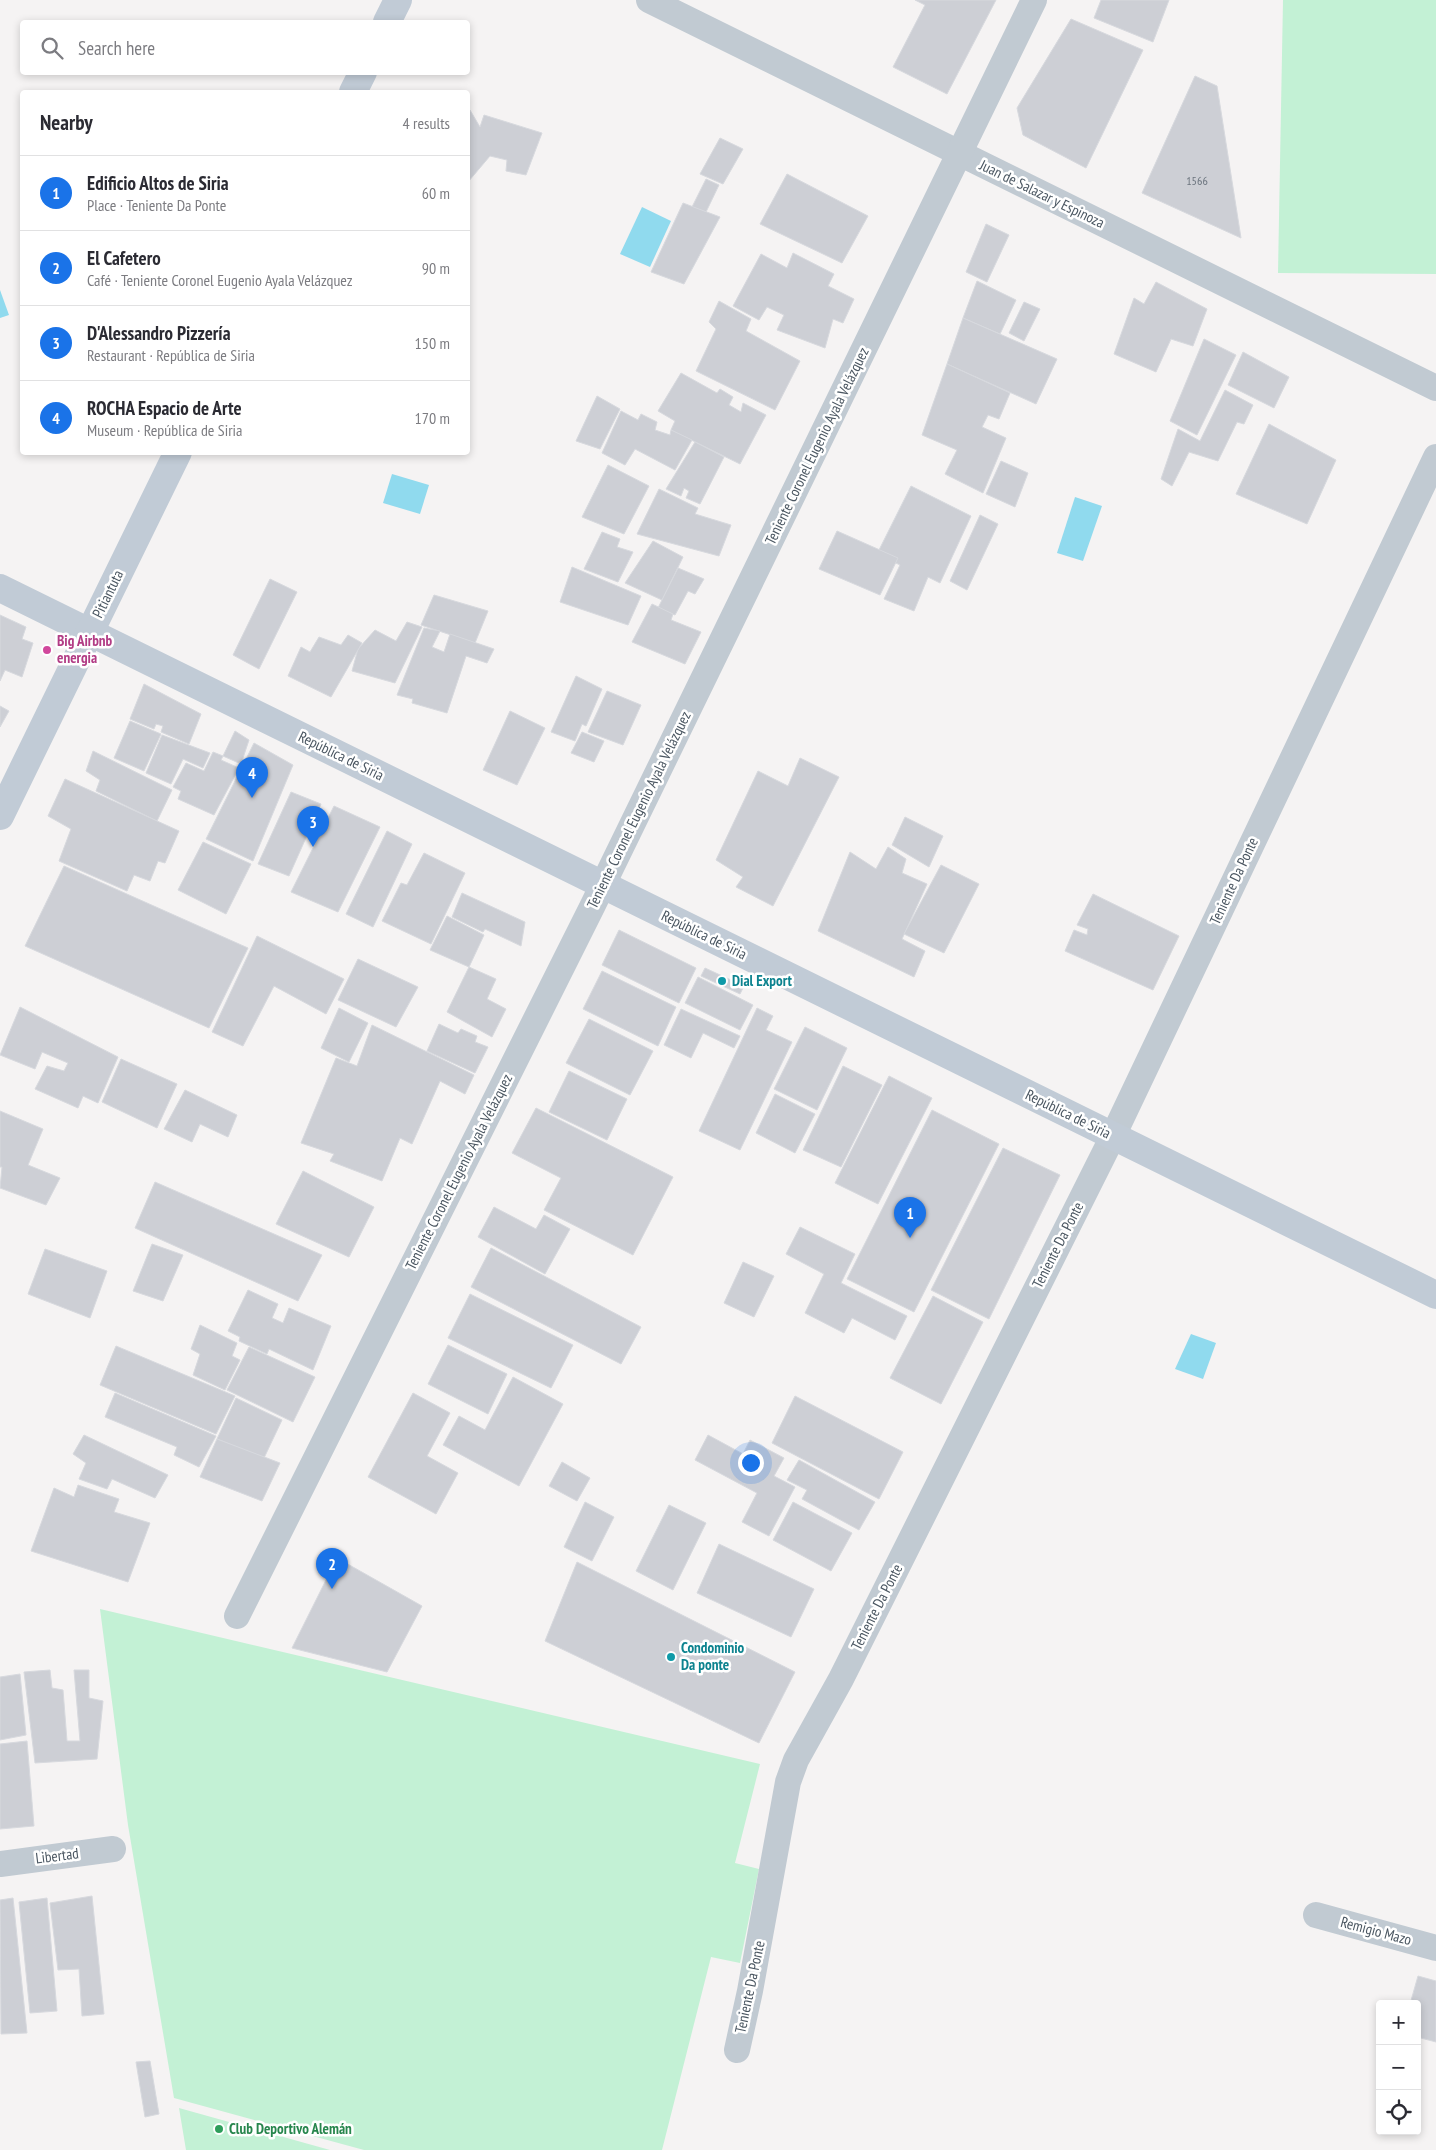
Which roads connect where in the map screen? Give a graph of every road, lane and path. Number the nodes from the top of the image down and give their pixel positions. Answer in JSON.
{"nodes":[{"id":1,"x":398,"y":0,"type":"edge"},
{"id":2,"x":649,"y":0,"type":"edge"},
{"id":3,"x":1034,"y":0,"type":"edge"},
{"id":4,"x":389,"y":20,"type":"edge"},
{"id":5,"x":362,"y":75,"type":"edge"},
{"id":6,"x":354,"y":90,"type":"edge"},
{"id":7,"x":960,"y":154,"type":"junction"},
{"id":8,"x":1436,"y":388,"type":"edge"},
{"id":9,"x":177,"y":455,"type":"edge"},
{"id":10,"x":1436,"y":457,"type":"edge"},
{"id":11,"x":0,"y":588,"type":"edge"},
{"id":12,"x":90,"y":632,"type":"junction"},
{"id":13,"x":0,"y":816,"type":"edge"},
{"id":14,"x":602,"y":885,"type":"junction"},
{"id":15,"x":1113,"y":1136,"type":"junction"},
{"id":16,"x":1436,"y":1294,"type":"edge"},
{"id":17,"x":236,"y":1616,"type":"dead end"},
{"id":18,"x":113,"y":1849,"type":"dead end"},
{"id":19,"x":0,"y":1864,"type":"edge"},
{"id":20,"x":1316,"y":1915,"type":"dead end"},
{"id":21,"x":1436,"y":1948,"type":"edge"},
{"id":22,"x":737,"y":2050,"type":"dead end"}],
"edges":[{"from":1,"to":4,"type":"street"},
{"from":2,"to":7,"type":"street","name":"Juan de Salazar y Espinoza"},
{"from":3,"to":7,"type":"street","name":"Teniente Coronel Eugenio Ayala Velázquez"},
{"from":5,"to":6,"type":"street"},
{"from":7,"to":8,"type":"street","name":"Juan de Salazar y Espinoza"},
{"from":7,"to":14,"type":"street","name":"Teniente Coronel Eugenio Ayala Velázquez"},
{"from":9,"to":12,"type":"street","name":"Pitiantuta"},
{"from":10,"to":15,"type":"street","name":"Teniente Da Ponte"},
{"from":11,"to":12,"type":"street","name":"República de Siria"},
{"from":12,"to":13,"type":"street","name":"Pitiantuta"},
{"from":12,"to":14,"type":"street","name":"República de Siria"},
{"from":14,"to":15,"type":"street","name":"República de Siria"},
{"from":14,"to":17,"type":"street","name":"Teniente Coronel Eugenio Ayala Velázquez"},
{"from":15,"to":16,"type":"street","name":"República de Siria"},
{"from":15,"to":22,"type":"street","name":"Teniente Da Ponte"},
{"from":18,"to":19,"type":"street","name":"Libertad"},
{"from":20,"to":21,"type":"street","name":"Remigio Mazo"}]}
